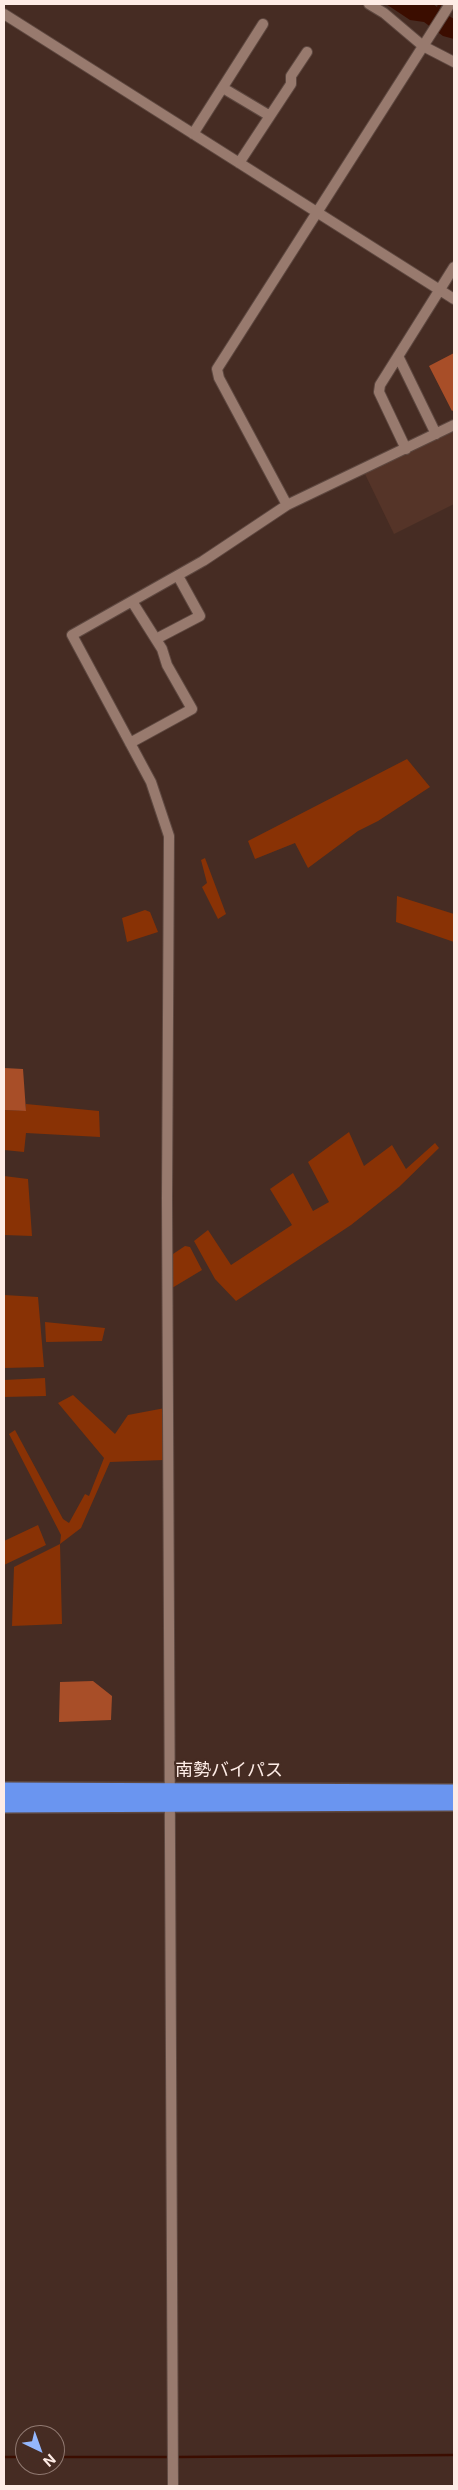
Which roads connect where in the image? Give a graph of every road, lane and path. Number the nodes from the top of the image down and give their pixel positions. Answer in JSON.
{"nodes":[{"id":1,"x":369,"y":4,"type":"edge"},
{"id":2,"x":450,"y":4,"type":"edge"},
{"id":3,"x":4,"y":14,"type":"edge"},
{"id":4,"x":263,"y":24,"type":"dead end"},
{"id":5,"x":424,"y":44,"type":"junction"},
{"id":6,"x":307,"y":52,"type":"dead end"},
{"id":7,"x":454,"y":62,"type":"edge"},
{"id":8,"x":223,"y":88,"type":"junction"},
{"id":9,"x":270,"y":116,"type":"junction"},
{"id":10,"x":193,"y":134,"type":"junction"},
{"id":11,"x":239,"y":163,"type":"junction"},
{"id":12,"x":316,"y":212,"type":"junction"},
{"id":13,"x":454,"y":267,"type":"edge"},
{"id":14,"x":439,"y":290,"type":"junction"},
{"id":15,"x":454,"y":299,"type":"edge"},
{"id":16,"x":398,"y":356,"type":"junction"},
{"id":17,"x":454,"y":425,"type":"edge"},
{"id":18,"x":436,"y":434,"type":"junction"},
{"id":19,"x":406,"y":448,"type":"junction"},
{"id":20,"x":286,"y":506,"type":"junction"},
{"id":21,"x":178,"y":576,"type":"junction"},
{"id":22,"x":133,"y":603,"type":"junction"},
{"id":23,"x":156,"y":639,"type":"junction"},
{"id":24,"x":130,"y":744,"type":"junction"},
{"id":25,"x":4,"y":1790,"type":"edge"},
{"id":26,"x":454,"y":1792,"type":"edge"},
{"id":27,"x":171,"y":1797,"type":"junction"},
{"id":28,"x":454,"y":1803,"type":"edge"},
{"id":29,"x":4,"y":1805,"type":"edge"},
{"id":30,"x":174,"y":2486,"type":"edge"}],
"edges":[{"from":1,"to":5,"type":"street"},
{"from":2,"to":5,"type":"street"},
{"from":3,"to":10,"type":"street"},
{"from":4,"to":8,"type":"street"},
{"from":5,"to":7,"type":"street"},
{"from":5,"to":12,"type":"street"},
{"from":6,"to":9,"type":"street"},
{"from":8,"to":9,"type":"street"},
{"from":8,"to":10,"type":"street"},
{"from":9,"to":11,"type":"street"},
{"from":10,"to":11,"type":"street"},
{"from":11,"to":12,"type":"street"},
{"from":12,"to":14,"type":"street"},
{"from":12,"to":20,"type":"street"},
{"from":13,"to":14,"type":"street"},
{"from":14,"to":15,"type":"street"},
{"from":14,"to":16,"type":"street"},
{"from":16,"to":18,"type":"street"},
{"from":16,"to":19,"type":"street"},
{"from":17,"to":18,"type":"street"},
{"from":18,"to":19,"type":"street"},
{"from":19,"to":20,"type":"street"},
{"from":20,"to":21,"type":"street"},
{"from":21,"to":22,"type":"street"},
{"from":21,"to":23,"type":"street"},
{"from":22,"to":23,"type":"street"},
{"from":22,"to":24,"type":"street"},
{"from":23,"to":24,"type":"street"},
{"from":24,"to":27,"type":"street"},
{"from":25,"to":27,"type":"highway","name":"南勢バイパス"},
{"from":26,"to":27,"type":"highway","name":"南勢バイパス"},
{"from":27,"to":28,"type":"highway","name":"南勢バイパス"},
{"from":27,"to":29,"type":"highway","name":"南勢バイパス"},
{"from":27,"to":30,"type":"street"}]}
